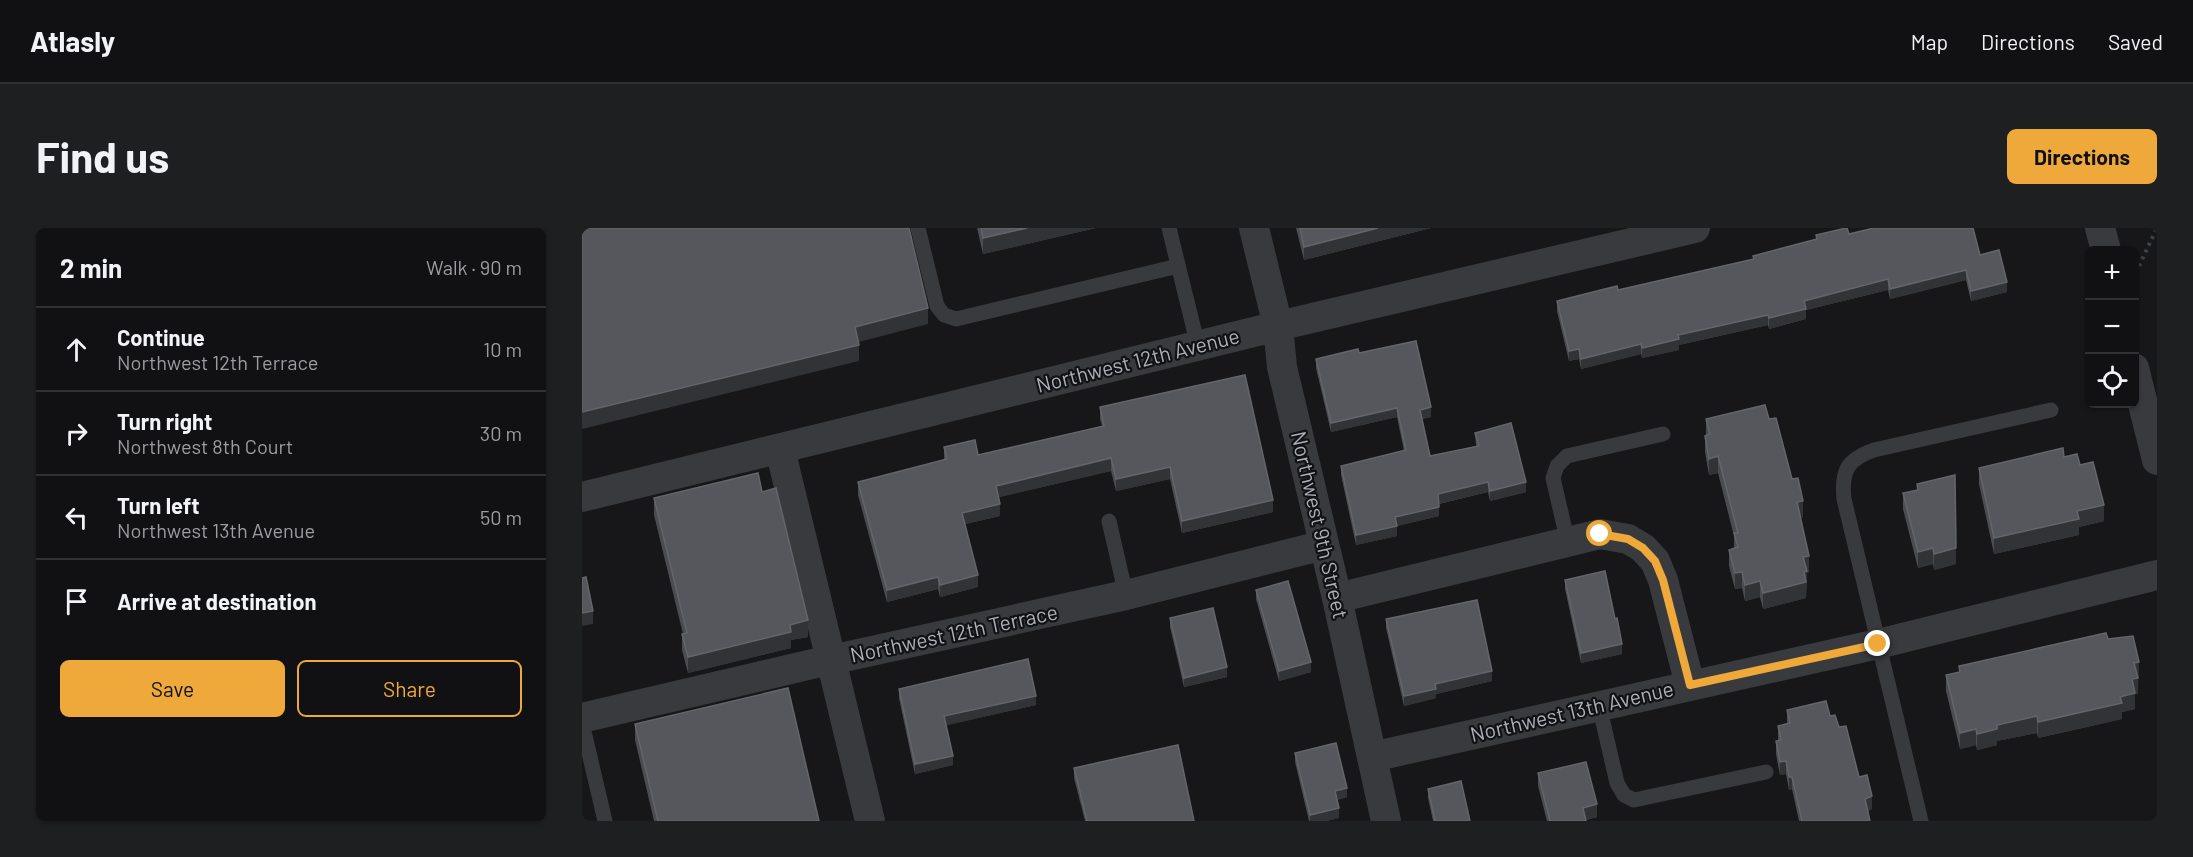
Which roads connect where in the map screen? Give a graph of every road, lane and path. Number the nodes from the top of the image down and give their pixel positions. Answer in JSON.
{"nodes":[{"id":1,"x":918,"y":228,"type":"edge"},
{"id":2,"x":1169,"y":228,"type":"edge"},
{"id":3,"x":1254,"y":228,"type":"edge"},
{"id":4,"x":1695,"y":228,"type":"edge"},
{"id":5,"x":2100,"y":228,"type":"edge"},
{"id":6,"x":2157,"y":228,"type":"edge"},
{"id":7,"x":2105,"y":246,"type":"edge"},
{"id":8,"x":1178,"y":266,"type":"junction"},
{"id":9,"x":2139,"y":266,"type":"dead end"},
{"id":10,"x":1278,"y":326,"type":"junction"},
{"id":11,"x":1198,"y":346,"type":"junction"},
{"id":12,"x":2139,"y":382,"type":"edge"},
{"id":13,"x":2050,"y":410,"type":"dead end"},
{"id":14,"x":2152,"y":419,"type":"edge"},
{"id":15,"x":1663,"y":434,"type":"dead end"},
{"id":16,"x":780,"y":449,"type":"junction"},
{"id":17,"x":2157,"y":460,"type":"edge"},
{"id":18,"x":582,"y":497,"type":"edge"},
{"id":19,"x":1109,"y":521,"type":"dead end"},
{"id":20,"x":1568,"y":543,"type":"junction"},
{"id":21,"x":1324,"y":545,"type":"junction"},
{"id":22,"x":2157,"y":575,"type":"edge"},
{"id":23,"x":1126,"y":595,"type":"junction"},
{"id":24,"x":1337,"y":598,"type":"junction"},
{"id":25,"x":1878,"y":644,"type":"junction"},
{"id":26,"x":832,"y":660,"type":"junction"},
{"id":27,"x":1690,"y":685,"type":"junction"},
{"id":28,"x":1599,"y":705,"type":"junction"},
{"id":29,"x":582,"y":718,"type":"edge"},
{"id":30,"x":582,"y":723,"type":"edge"},
{"id":31,"x":1372,"y":757,"type":"junction"},
{"id":32,"x":1766,"y":772,"type":"dead end"},
{"id":33,"x":605,"y":821,"type":"edge"},
{"id":34,"x":870,"y":821,"type":"edge"},
{"id":35,"x":1386,"y":821,"type":"edge"},
{"id":36,"x":1921,"y":821,"type":"edge"}],
"edges":[{"from":1,"to":8,"type":"lane"},
{"from":2,"to":8,"type":"lane"},
{"from":3,"to":10,"type":"street","name":"Northwest 9th Street"},
{"from":4,"to":10,"type":"street","name":"Northwest 12th Avenue"},
{"from":5,"to":7,"type":"street"},
{"from":6,"to":9,"type":"path"},
{"from":8,"to":11,"type":"lane"},
{"from":10,"to":11,"type":"street","name":"Northwest 12th Avenue"},
{"from":10,"to":21,"type":"street","name":"Northwest 9th Street"},
{"from":11,"to":16,"type":"street","name":"Northwest 12th Avenue"},
{"from":12,"to":14,"type":"street"},
{"from":13,"to":25,"type":"lane"},
{"from":14,"to":17,"type":"street"},
{"from":15,"to":20,"type":"lane"},
{"from":16,"to":18,"type":"street","name":"Northwest 12th Avenue"},
{"from":16,"to":26,"type":"street"},
{"from":19,"to":23,"type":"lane"},
{"from":20,"to":24,"type":"street"},
{"from":20,"to":27,"type":"street"},
{"from":21,"to":23,"type":"street","name":"Northwest 12th Terrace"},
{"from":21,"to":24,"type":"street","name":"Northwest 9th Street"},
{"from":22,"to":25,"type":"street","name":"Northwest 13th Avenue"},
{"from":23,"to":26,"type":"street","name":"Northwest 12th Terrace"},
{"from":24,"to":31,"type":"street","name":"Northwest 9th Street"},
{"from":25,"to":27,"type":"street","name":"Northwest 13th Avenue"},
{"from":25,"to":36,"type":"lane"},
{"from":26,"to":29,"type":"street","name":"Northwest 12th Terrace"},
{"from":26,"to":34,"type":"street"},
{"from":27,"to":28,"type":"street","name":"Northwest 13th Avenue"},
{"from":28,"to":31,"type":"street","name":"Northwest 13th Avenue"},
{"from":28,"to":32,"type":"lane"},
{"from":30,"to":33,"type":"lane"},
{"from":31,"to":35,"type":"street","name":"Northwest 9th Street"}]}
